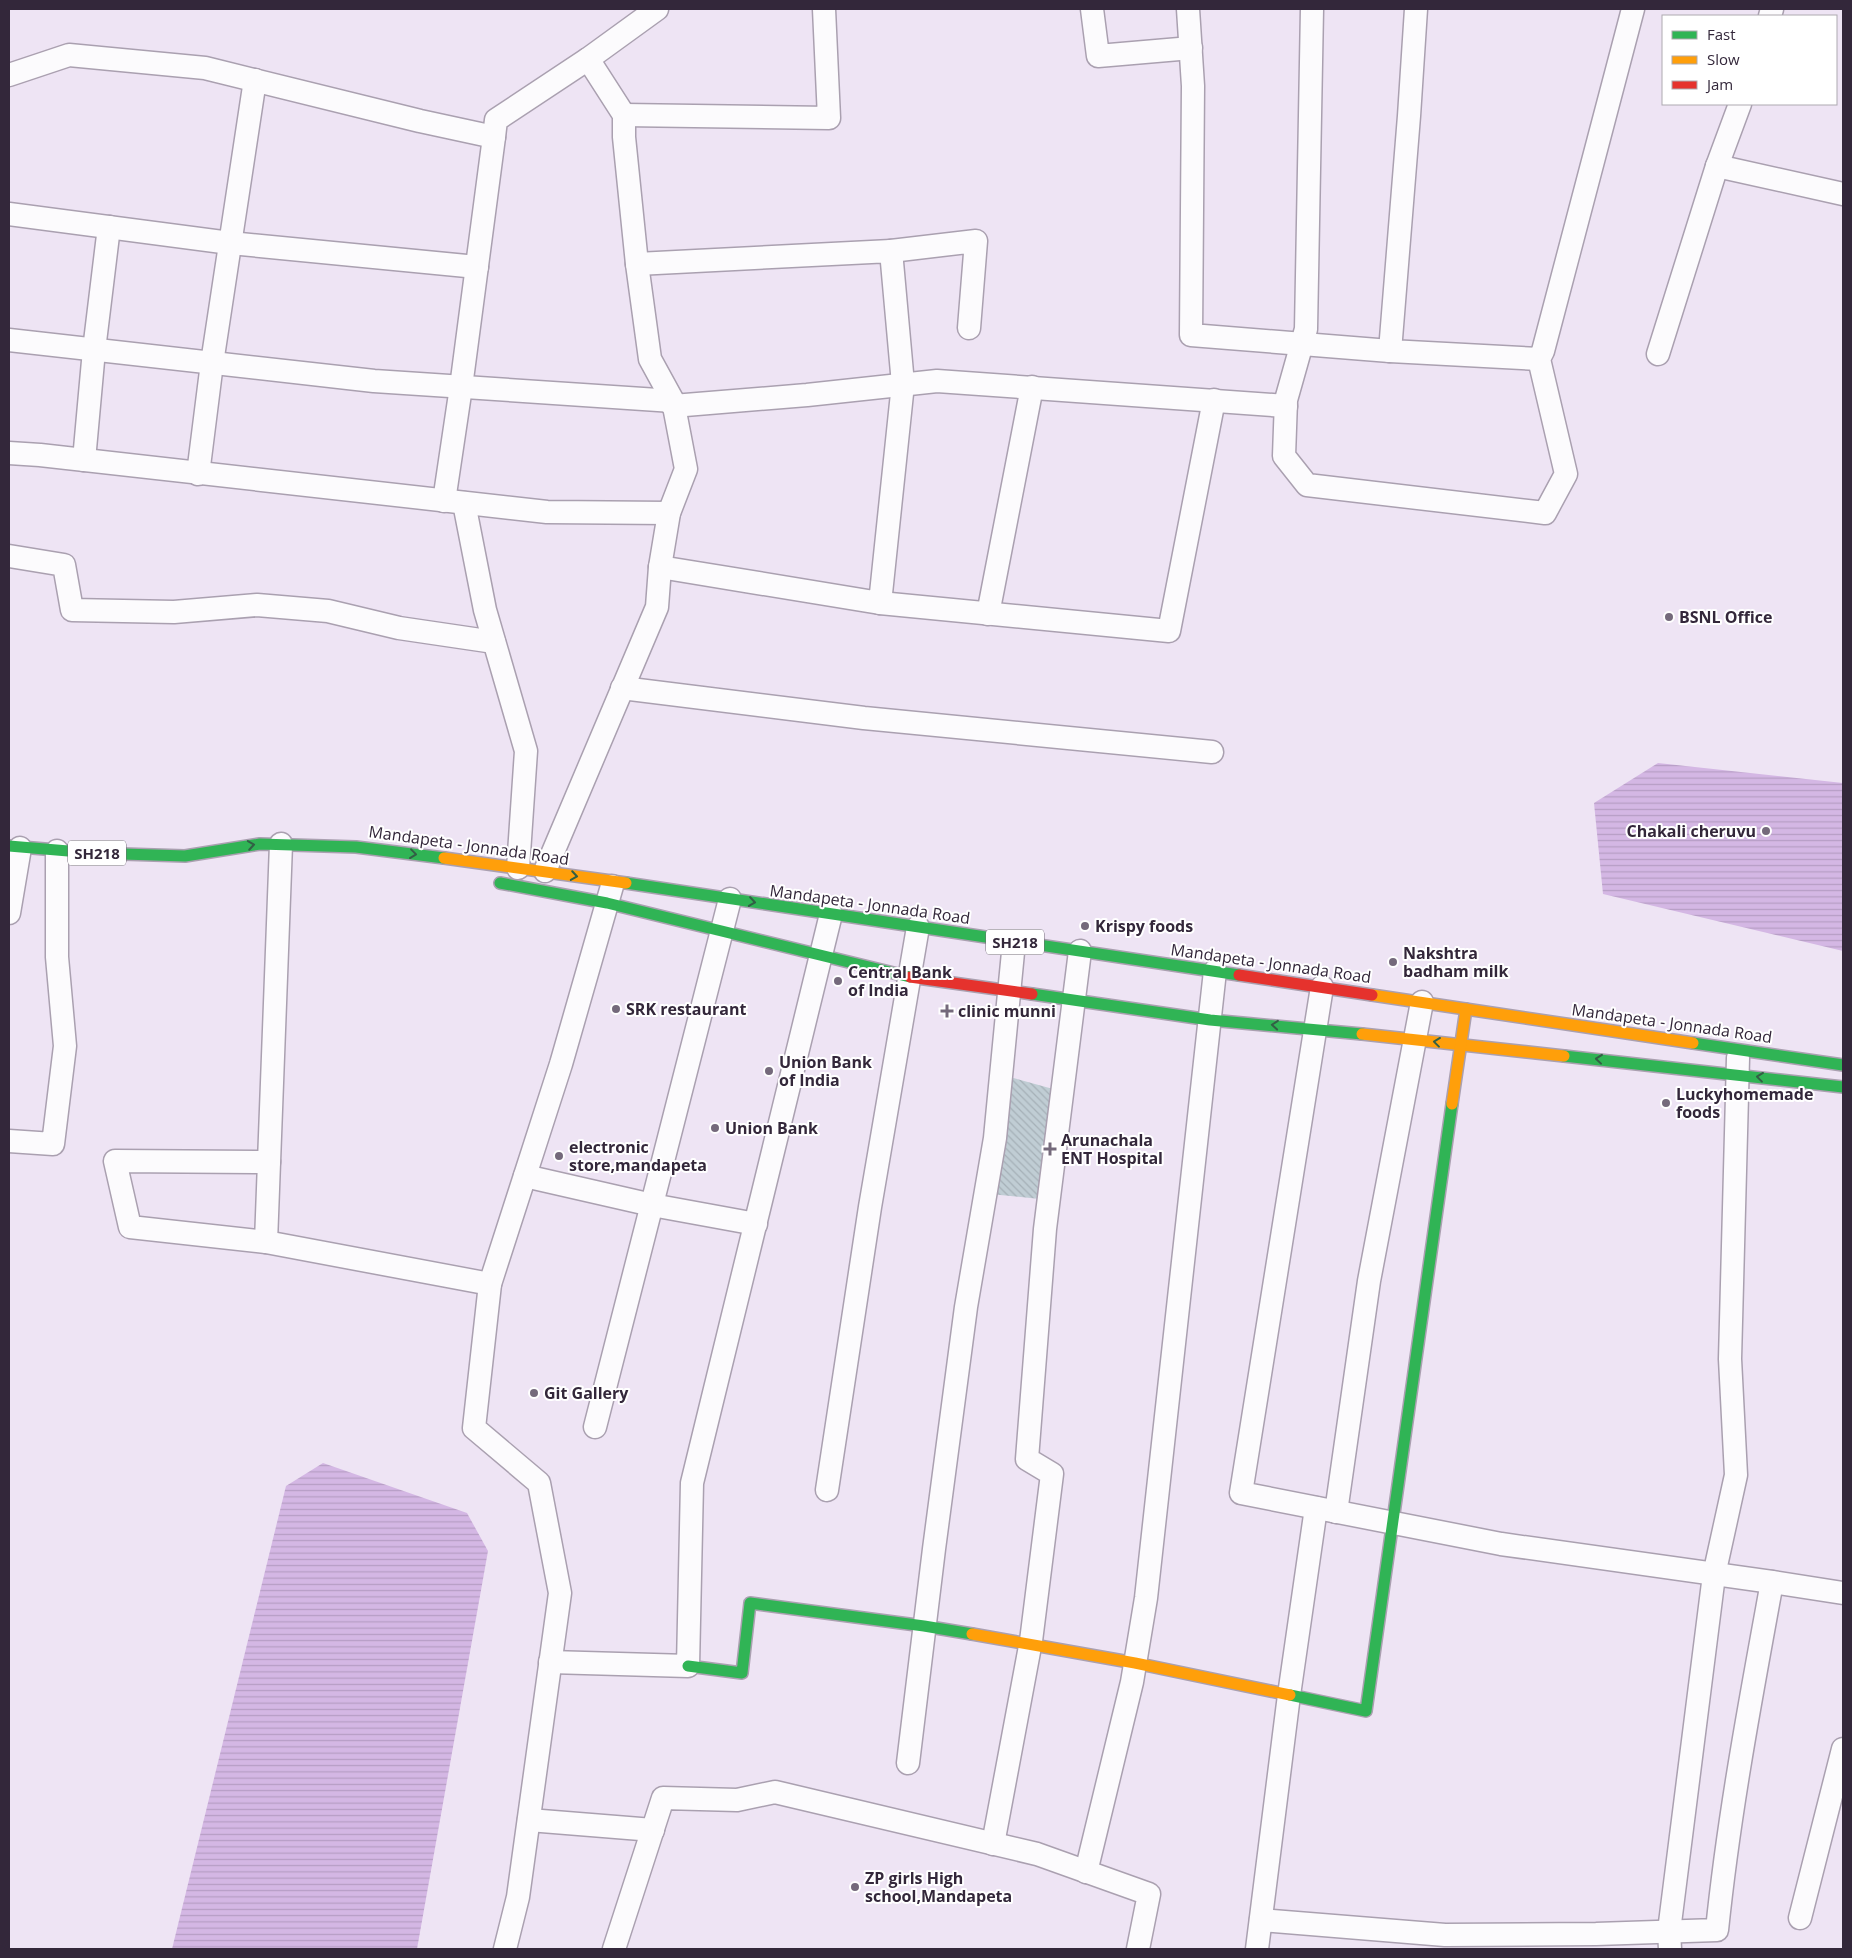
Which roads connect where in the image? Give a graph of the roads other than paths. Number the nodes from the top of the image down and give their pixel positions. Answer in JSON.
{"nodes":[{"id":1,"x":657,"y":9,"type":"edge"},
{"id":2,"x":824,"y":9,"type":"edge"},
{"id":3,"x":1092,"y":9,"type":"edge"},
{"id":4,"x":1188,"y":9,"type":"edge"},
{"id":5,"x":1312,"y":9,"type":"edge"},
{"id":6,"x":1416,"y":9,"type":"edge"},
{"id":7,"x":1633,"y":9,"type":"edge"},
{"id":8,"x":1191,"y":48,"type":"junction"},
{"id":9,"x":588,"y":59,"type":"junction"},
{"id":10,"x":9,"y":75,"type":"edge"},
{"id":11,"x":256,"y":80,"type":"junction"},
{"id":12,"x":1740,"y":105,"type":"edge"},
{"id":13,"x":624,"y":115,"type":"junction"},
{"id":14,"x":494,"y":137,"type":"junction"},
{"id":15,"x":1717,"y":166,"type":"junction"},
{"id":16,"x":1843,"y":194,"type":"edge"},
{"id":17,"x":9,"y":214,"type":"edge"},
{"id":18,"x":109,"y":227,"type":"junction"},
{"id":19,"x":230,"y":243,"type":"junction"},
{"id":20,"x":891,"y":251,"type":"junction"},
{"id":21,"x":637,"y":264,"type":"junction"},
{"id":22,"x":477,"y":267,"type":"junction"},
{"id":23,"x":969,"y":328,"type":"dead end"},
{"id":24,"x":9,"y":340,"type":"edge"},
{"id":25,"x":1302,"y":343,"type":"junction"},
{"id":26,"x":94,"y":350,"type":"junction"},
{"id":27,"x":1390,"y":351,"type":"junction"},
{"id":28,"x":1658,"y":354,"type":"dead end"},
{"id":29,"x":1539,"y":359,"type":"junction"},
{"id":30,"x":212,"y":363,"type":"junction"},
{"id":31,"x":903,"y":384,"type":"junction"},
{"id":32,"x":461,"y":387,"type":"junction"},
{"id":33,"x":1032,"y":387,"type":"junction"},
{"id":34,"x":1214,"y":400,"type":"junction"},
{"id":35,"x":673,"y":404,"type":"junction"},
{"id":36,"x":1286,"y":406,"type":"junction"},
{"id":37,"x":9,"y":453,"type":"edge"},
{"id":38,"x":84,"y":460,"type":"junction"},
{"id":39,"x":198,"y":474,"type":"junction"},
{"id":40,"x":454,"y":502,"type":"junction"},
{"id":41,"x":669,"y":512,"type":"junction"},
{"id":42,"x":9,"y":556,"type":"edge"},
{"id":43,"x":660,"y":567,"type":"junction"},
{"id":44,"x":880,"y":604,"type":"junction"},
{"id":45,"x":988,"y":614,"type":"junction"},
{"id":46,"x":494,"y":642,"type":"junction"},
{"id":47,"x":622,"y":688,"type":"junction"},
{"id":48,"x":1212,"y":752,"type":"dead end"},
{"id":49,"x":14,"y":847,"type":"edge"},
{"id":50,"x":57,"y":850,"type":"junction"},
{"id":51,"x":185,"y":856,"type":"junction"},
{"id":52,"x":281,"y":856,"type":"junction"},
{"id":53,"x":242,"y":859,"type":"dead end"},
{"id":54,"x":518,"y":868,"type":"junction"},
{"id":55,"x":545,"y":871,"type":"junction"},
{"id":56,"x":492,"y":881,"type":"dead end"},
{"id":57,"x":610,"y":892,"type":"junction"},
{"id":58,"x":730,"y":899,"type":"junction"},
{"id":59,"x":9,"y":913,"type":"edge"},
{"id":60,"x":831,"y":914,"type":"junction"},
{"id":61,"x":918,"y":927,"type":"junction"},
{"id":62,"x":722,"y":931,"type":"junction"},
{"id":63,"x":1014,"y":942,"type":"junction"},
{"id":64,"x":1080,"y":951,"type":"junction"},
{"id":65,"x":821,"y":954,"type":"junction"},
{"id":66,"x":1215,"y":972,"type":"junction"},
{"id":67,"x":910,"y":977,"type":"junction"},
{"id":68,"x":1322,"y":987,"type":"junction"},
{"id":69,"x":1009,"y":991,"type":"junction"},
{"id":70,"x":1074,"y":1001,"type":"junction"},
{"id":71,"x":1422,"y":1002,"type":"junction"},
{"id":72,"x":1466,"y":1009,"type":"junction"},
{"id":73,"x":1210,"y":1020,"type":"junction"},
{"id":74,"x":1315,"y":1029,"type":"junction"},
{"id":75,"x":1415,"y":1039,"type":"junction"},
{"id":76,"x":1462,"y":1045,"type":"junction"},
{"id":77,"x":1739,"y":1050,"type":"junction"},
{"id":78,"x":1843,"y":1065,"type":"edge"},
{"id":79,"x":1738,"y":1074,"type":"junction"},
{"id":80,"x":1843,"y":1087,"type":"edge"},
{"id":81,"x":9,"y":1141,"type":"edge"},
{"id":82,"x":269,"y":1162,"type":"junction"},
{"id":83,"x":525,"y":1176,"type":"junction"},
{"id":84,"x":652,"y":1205,"type":"junction"},
{"id":85,"x":756,"y":1224,"type":"junction"},
{"id":86,"x":266,"y":1242,"type":"junction"},
{"id":87,"x":490,"y":1284,"type":"junction"},
{"id":88,"x":595,"y":1427,"type":"dead end"},
{"id":89,"x":827,"y":1490,"type":"dead end"},
{"id":90,"x":1326,"y":1510,"type":"junction"},
{"id":91,"x":1392,"y":1523,"type":"junction"},
{"id":92,"x":1714,"y":1574,"type":"junction"},
{"id":93,"x":1772,"y":1582,"type":"junction"},
{"id":94,"x":1843,"y":1594,"type":"edge"},
{"id":95,"x":924,"y":1626,"type":"junction"},
{"id":96,"x":1030,"y":1646,"type":"junction"},
{"id":97,"x":550,"y":1662,"type":"junction"},
{"id":98,"x":1135,"y":1663,"type":"junction"},
{"id":99,"x":688,"y":1666,"type":"junction"},
{"id":100,"x":1289,"y":1695,"type":"junction"},
{"id":101,"x":1843,"y":1749,"type":"edge"},
{"id":102,"x":908,"y":1764,"type":"dead end"},
{"id":103,"x":529,"y":1820,"type":"junction"},
{"id":104,"x":653,"y":1830,"type":"junction"},
{"id":105,"x":993,"y":1844,"type":"junction"},
{"id":106,"x":1086,"y":1872,"type":"junction"},
{"id":107,"x":1800,"y":1918,"type":"dead end"},
{"id":108,"x":1261,"y":1920,"type":"junction"},
{"id":109,"x":1670,"y":1940,"type":"edge"},
{"id":110,"x":505,"y":1949,"type":"edge"},
{"id":111,"x":614,"y":1949,"type":"edge"},
{"id":112,"x":1138,"y":1949,"type":"edge"},
{"id":113,"x":1257,"y":1949,"type":"edge"}],
"edges":[{"from":1,"to":9,"type":"street"},
{"from":2,"to":13,"type":"street"},
{"from":3,"to":8,"type":"street"},
{"from":4,"to":8,"type":"street"},
{"from":5,"to":25,"type":"street"},
{"from":6,"to":27,"type":"street"},
{"from":7,"to":29,"type":"street"},
{"from":8,"to":25,"type":"street"},
{"from":9,"to":13,"type":"street"},
{"from":9,"to":14,"type":"street"},
{"from":10,"to":11,"type":"street"},
{"from":11,"to":14,"type":"street"},
{"from":11,"to":19,"type":"street"},
{"from":12,"to":15,"type":"street"},
{"from":13,"to":21,"type":"street"},
{"from":14,"to":22,"type":"street"},
{"from":15,"to":16,"type":"street"},
{"from":15,"to":28,"type":"street"},
{"from":17,"to":18,"type":"street"},
{"from":18,"to":19,"type":"street"},
{"from":18,"to":26,"type":"street"},
{"from":19,"to":22,"type":"street"},
{"from":19,"to":30,"type":"street"},
{"from":20,"to":21,"type":"street"},
{"from":20,"to":23,"type":"street"},
{"from":20,"to":31,"type":"street"},
{"from":21,"to":35,"type":"street"},
{"from":22,"to":32,"type":"street"},
{"from":24,"to":26,"type":"street"},
{"from":25,"to":27,"type":"street"},
{"from":25,"to":36,"type":"street"},
{"from":26,"to":30,"type":"street"},
{"from":26,"to":38,"type":"street"},
{"from":27,"to":29,"type":"street"},
{"from":29,"to":36,"type":"street"},
{"from":30,"to":32,"type":"street"},
{"from":30,"to":39,"type":"street"},
{"from":31,"to":33,"type":"street"},
{"from":31,"to":35,"type":"street"},
{"from":31,"to":44,"type":"street"},
{"from":32,"to":35,"type":"street"},
{"from":32,"to":40,"type":"street"},
{"from":33,"to":34,"type":"street"},
{"from":33,"to":45,"type":"street"},
{"from":34,"to":36,"type":"street"},
{"from":34,"to":45,"type":"street"},
{"from":35,"to":41,"type":"street"},
{"from":37,"to":38,"type":"street"},
{"from":38,"to":39,"type":"street"},
{"from":39,"to":40,"type":"street"},
{"from":40,"to":41,"type":"street"},
{"from":40,"to":46,"type":"street"},
{"from":41,"to":43,"type":"street"},
{"from":42,"to":46,"type":"street"},
{"from":43,"to":44,"type":"street"},
{"from":43,"to":47,"type":"street"},
{"from":44,"to":45,"type":"street"},
{"from":46,"to":54,"type":"street"},
{"from":47,"to":48,"type":"street"},
{"from":47,"to":55,"type":"street"},
{"from":49,"to":50,"type":"main road","name":"Mandapeta - Jonnada Road","number":"SH218"},
{"from":49,"to":59,"type":"street"},
{"from":50,"to":51,"type":"main road","name":"Mandapeta - Jonnada Road","number":"SH218"},
{"from":50,"to":81,"type":"street"},
{"from":51,"to":52,"type":"main road","name":"Mandapeta - Jonnada Road","number":"SH218","one_way":true},
{"from":51,"to":53,"type":"main road","number":"SH218"},
{"from":52,"to":54,"type":"main road","name":"Mandapeta - Jonnada Road","number":"SH218","one_way":true},
{"from":52,"to":82,"type":"street"},
{"from":54,"to":55,"type":"main road","name":"Mandapeta - Jonnada Road","number":"SH218"},
{"from":55,"to":57,"type":"main road","name":"Mandapeta - Jonnada Road","number":"SH218","one_way":true},
{"from":56,"to":57,"type":"main road","number":"SH218"},
{"from":57,"to":58,"type":"main road","name":"Mandapeta - Jonnada Road","number":"SH218"},
{"from":57,"to":62,"type":"main road","number":"SH218"},
{"from":57,"to":83,"type":"street"},
{"from":58,"to":60,"type":"main road","name":"Mandapeta - Jonnada Road","number":"SH218","one_way":true},
{"from":58,"to":62,"type":"street"},
{"from":60,"to":61,"type":"main road","name":"Mandapeta - Jonnada Road","number":"SH218"},
{"from":60,"to":65,"type":"street"},
{"from":61,"to":63,"type":"main road","name":"Mandapeta - Jonnada Road","number":"SH218"},
{"from":61,"to":67,"type":"street"},
{"from":62,"to":65,"type":"main road","number":"SH218"},
{"from":62,"to":84,"type":"street"},
{"from":63,"to":64,"type":"main road","name":"Mandapeta - Jonnada Road","number":"SH218"},
{"from":63,"to":69,"type":"street"},
{"from":64,"to":66,"type":"main road","name":"Mandapeta - Jonnada Road","number":"SH218"},
{"from":64,"to":70,"type":"street"},
{"from":65,"to":67,"type":"main road","number":"SH218"},
{"from":65,"to":85,"type":"street"},
{"from":66,"to":68,"type":"main road","name":"Mandapeta - Jonnada Road","number":"SH218"},
{"from":66,"to":73,"type":"street"},
{"from":67,"to":69,"type":"main road","number":"SH218"},
{"from":67,"to":89,"type":"street"},
{"from":68,"to":71,"type":"main road","name":"Mandapeta - Jonnada Road","number":"SH218"},
{"from":68,"to":74,"type":"street"},
{"from":69,"to":70,"type":"main road","number":"SH218"},
{"from":69,"to":95,"type":"street"},
{"from":70,"to":73,"type":"main road","number":"SH218"},
{"from":70,"to":96,"type":"street"},
{"from":71,"to":72,"type":"main road","name":"Mandapeta - Jonnada Road","number":"SH218"},
{"from":71,"to":75,"type":"street"},
{"from":72,"to":76,"type":"main road"},
{"from":72,"to":77,"type":"main road","name":"Mandapeta - Jonnada Road","number":"SH218"},
{"from":74,"to":73,"type":"main road","number":"SH218","one_way":true},
{"from":73,"to":98,"type":"street"},
{"from":74,"to":75,"type":"main road","number":"SH218"},
{"from":74,"to":90,"type":"street"},
{"from":76,"to":75,"type":"main road","number":"SH218","one_way":true},
{"from":75,"to":90,"type":"street"},
{"from":79,"to":76,"type":"main road","number":"SH218","one_way":true},
{"from":76,"to":91,"type":"main road"},
{"from":77,"to":78,"type":"main road","name":"Mandapeta - Jonnada Road","number":"SH218"},
{"from":77,"to":79,"type":"street"},
{"from":80,"to":79,"type":"main road","number":"SH218","one_way":true},
{"from":79,"to":92,"type":"street"},
{"from":82,"to":86,"type":"street"},
{"from":82,"to":86,"type":"street"},
{"from":83,"to":84,"type":"street"},
{"from":83,"to":87,"type":"street"},
{"from":84,"to":85,"type":"street"},
{"from":84,"to":88,"type":"street"},
{"from":85,"to":99,"type":"street"},
{"from":86,"to":87,"type":"street"},
{"from":87,"to":97,"type":"street"},
{"from":90,"to":91,"type":"street"},
{"from":90,"to":100,"type":"street"},
{"from":91,"to":92,"type":"street"},
{"from":91,"to":100,"type":"main road"},
{"from":92,"to":93,"type":"street"},
{"from":92,"to":109,"type":"street"},
{"from":93,"to":94,"type":"street"},
{"from":93,"to":109,"type":"street"},
{"from":95,"to":96,"type":"main road"},
{"from":95,"to":99,"type":"main road"},
{"from":95,"to":102,"type":"street"},
{"from":96,"to":98,"type":"main road"},
{"from":96,"to":105,"type":"street"},
{"from":97,"to":99,"type":"street"},
{"from":97,"to":103,"type":"street"},
{"from":98,"to":100,"type":"main road"},
{"from":98,"to":106,"type":"street"},
{"from":100,"to":108,"type":"street"},
{"from":101,"to":107,"type":"street"},
{"from":103,"to":104,"type":"street"},
{"from":103,"to":110,"type":"street"},
{"from":104,"to":105,"type":"street"},
{"from":104,"to":111,"type":"street"},
{"from":105,"to":106,"type":"street"},
{"from":106,"to":112,"type":"street"},
{"from":108,"to":109,"type":"street"},
{"from":108,"to":113,"type":"street"}]}
